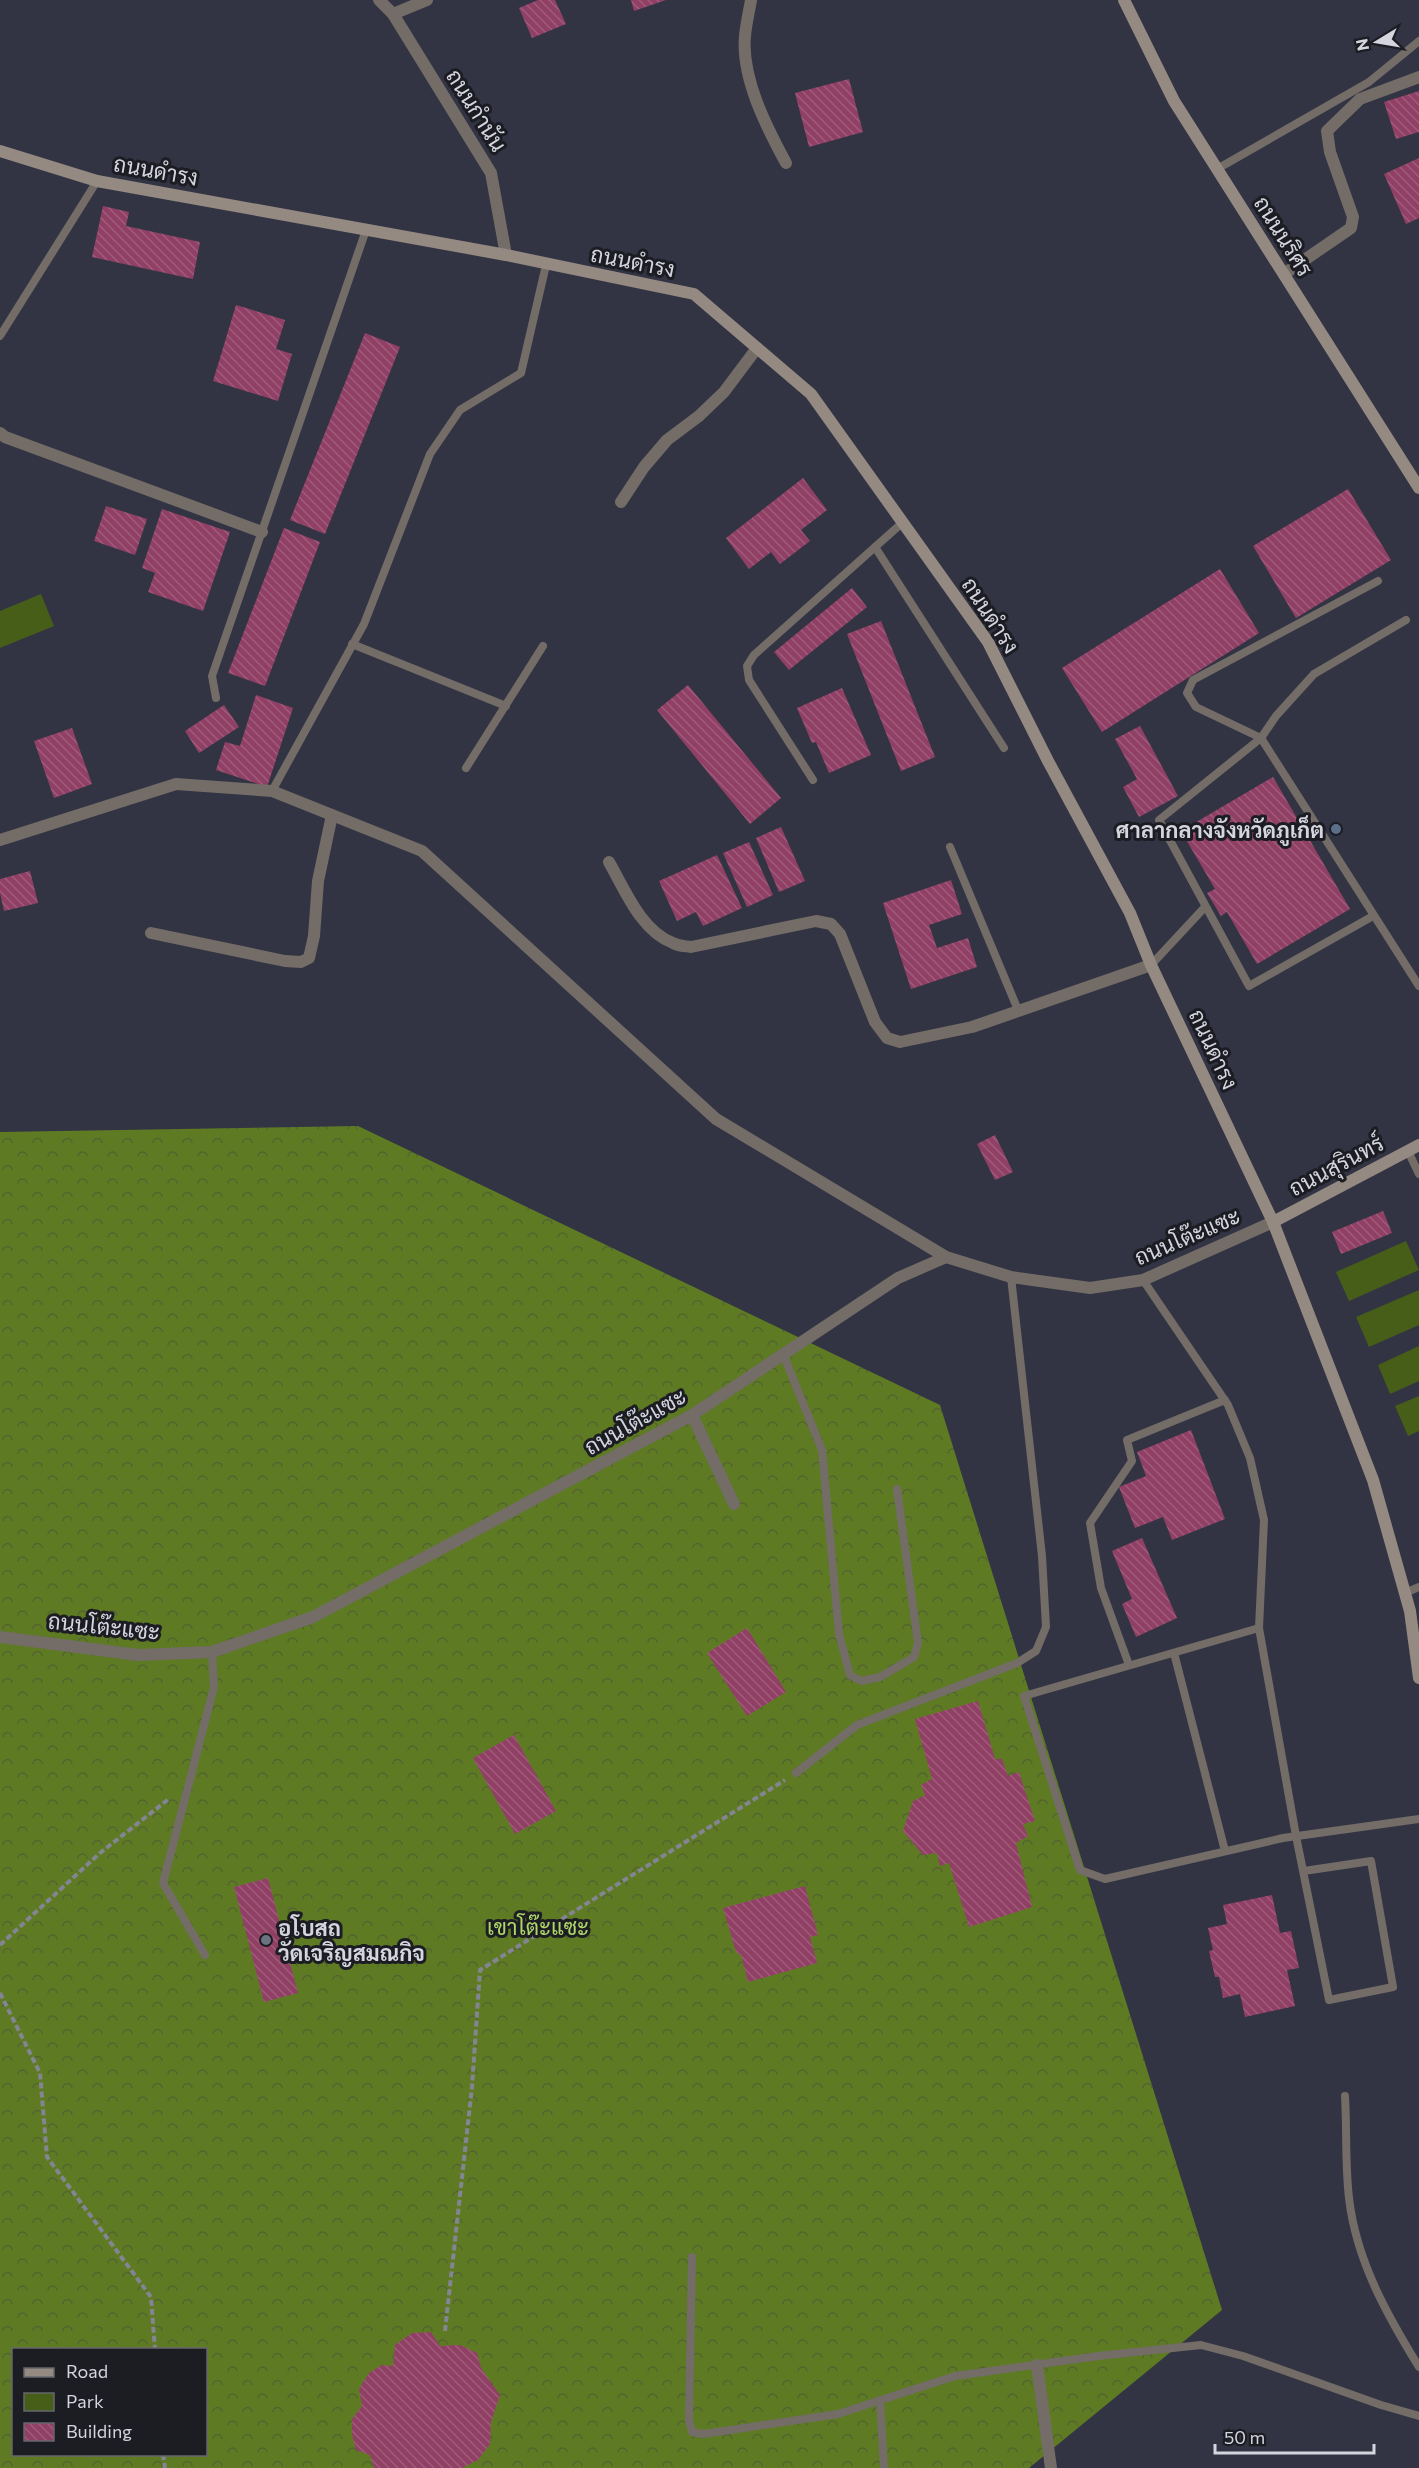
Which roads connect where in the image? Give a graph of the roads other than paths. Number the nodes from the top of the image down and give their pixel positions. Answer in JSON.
{"nodes":[{"id":1,"x":379,"y":0,"type":"edge"},
{"id":2,"x":427,"y":0,"type":"edge"},
{"id":3,"x":751,"y":0,"type":"edge"},
{"id":4,"x":1124,"y":0,"type":"edge"},
{"id":5,"x":393,"y":14,"type":"junction"},
{"id":6,"x":1419,"y":41,"type":"edge"},
{"id":7,"x":1419,"y":77,"type":"edge"},
{"id":8,"x":0,"y":151,"type":"edge"},
{"id":9,"x":786,"y":163,"type":"dead end"},
{"id":10,"x":1217,"y":169,"type":"junction"},
{"id":11,"x":97,"y":181,"type":"junction"},
{"id":12,"x":366,"y":230,"type":"junction"},
{"id":13,"x":506,"y":255,"type":"junction"},
{"id":14,"x":546,"y":265,"type":"junction"},
{"id":15,"x":1284,"y":274,"type":"junction"},
{"id":16,"x":0,"y":336,"type":"edge"},
{"id":17,"x":757,"y":348,"type":"junction"},
{"id":18,"x":0,"y":433,"type":"edge"},
{"id":19,"x":1419,"y":488,"type":"edge"},
{"id":20,"x":621,"y":502,"type":"dead end"},
{"id":21,"x":903,"y":523,"type":"junction"},
{"id":22,"x":262,"y":532,"type":"junction"},
{"id":23,"x":875,"y":547,"type":"junction"},
{"id":24,"x":1378,"y":581,"type":"dead end"},
{"id":25,"x":1406,"y":620,"type":"dead end"},
{"id":26,"x":352,"y":644,"type":"junction"},
{"id":27,"x":543,"y":646,"type":"dead end"},
{"id":28,"x":216,"y":698,"type":"dead end"},
{"id":29,"x":506,"y":706,"type":"junction"},
{"id":30,"x":1261,"y":738,"type":"junction"},
{"id":31,"x":1004,"y":748,"type":"dead end"},
{"id":32,"x":466,"y":768,"type":"dead end"},
{"id":33,"x":813,"y":780,"type":"dead end"},
{"id":34,"x":272,"y":791,"type":"junction"},
{"id":35,"x":332,"y":815,"type":"junction"},
{"id":36,"x":0,"y":840,"type":"edge"},
{"id":37,"x":950,"y":847,"type":"dead end"},
{"id":38,"x":609,"y":862,"type":"dead end"},
{"id":39,"x":1205,"y":907,"type":"junction"},
{"id":40,"x":1373,"y":916,"type":"junction"},
{"id":41,"x":151,"y":933,"type":"dead end"},
{"id":42,"x":1151,"y":965,"type":"junction"},
{"id":43,"x":1419,"y":986,"type":"edge"},
{"id":44,"x":1018,"y":1010,"type":"junction"},
{"id":45,"x":1413,"y":1148,"type":"edge"},
{"id":46,"x":1419,"y":1174,"type":"edge"},
{"id":47,"x":1273,"y":1222,"type":"junction"},
{"id":48,"x":946,"y":1257,"type":"junction"},
{"id":49,"x":1011,"y":1277,"type":"junction"},
{"id":50,"x":1143,"y":1280,"type":"junction"},
{"id":51,"x":783,"y":1354,"type":"junction"},
{"id":52,"x":1225,"y":1400,"type":"junction"},
{"id":53,"x":692,"y":1415,"type":"junction"},
{"id":54,"x":897,"y":1489,"type":"dead end"},
{"id":55,"x":734,"y":1504,"type":"dead end"},
{"id":56,"x":1419,"y":1587,"type":"edge"},
{"id":57,"x":1405,"y":1593,"type":"junction"},
{"id":58,"x":1259,"y":1628,"type":"junction"},
{"id":59,"x":0,"y":1637,"type":"edge"},
{"id":60,"x":212,"y":1652,"type":"junction"},
{"id":61,"x":1174,"y":1653,"type":"junction"},
{"id":62,"x":1129,"y":1665,"type":"junction"},
{"id":63,"x":1419,"y":1678,"type":"edge"},
{"id":64,"x":796,"y":1773,"type":"road end"},
{"id":65,"x":1419,"y":1819,"type":"edge"},
{"id":66,"x":1296,"y":1836,"type":"junction"},
{"id":67,"x":1226,"y":1851,"type":"junction"},
{"id":68,"x":1304,"y":1870,"type":"junction"},
{"id":69,"x":205,"y":1955,"type":"dead end"},
{"id":70,"x":1345,"y":2096,"type":"dead end"},
{"id":71,"x":692,"y":2257,"type":"dead end"},
{"id":72,"x":1037,"y":2365,"type":"junction"},
{"id":73,"x":1419,"y":2367,"type":"edge"},
{"id":74,"x":880,"y":2400,"type":"junction"},
{"id":75,"x":1419,"y":2416,"type":"edge"},
{"id":76,"x":1419,"y":2421,"type":"edge"},
{"id":77,"x":884,"y":2468,"type":"edge"},
{"id":78,"x":1051,"y":2468,"type":"edge"}],
"edges":[{"from":1,"to":5,"type":"street","name":"ถนนกำนัน"},
{"from":2,"to":5,"type":"street"},
{"from":3,"to":9,"type":"street"},
{"from":4,"to":10,"type":"street","name":"ถนนนริศร"},
{"from":5,"to":13,"type":"street","name":"ถนนกำนัน"},
{"from":6,"to":10,"type":"lane"},
{"from":7,"to":15,"type":"street"},
{"from":8,"to":11,"type":"street","name":"ถนนดำรง"},
{"from":10,"to":15,"type":"street","name":"ถนนนริศร"},
{"from":11,"to":12,"type":"street","name":"ถนนดำรง"},
{"from":11,"to":16,"type":"lane"},
{"from":12,"to":13,"type":"street","name":"ถนนดำรง"},
{"from":12,"to":22,"type":"lane"},
{"from":13,"to":14,"type":"street","name":"ถนนดำรง"},
{"from":14,"to":17,"type":"street","name":"ถนนดำรง"},
{"from":14,"to":26,"type":"lane"},
{"from":15,"to":19,"type":"street","name":"ถนนนริศร"},
{"from":17,"to":20,"type":"street"},
{"from":17,"to":21,"type":"street","name":"ถนนดำรง"},
{"from":18,"to":22,"type":"street"},
{"from":21,"to":23,"type":"lane"},
{"from":21,"to":42,"type":"street","name":"ถนนดำรง"},
{"from":22,"to":28,"type":"lane"},
{"from":23,"to":31,"type":"lane"},
{"from":23,"to":33,"type":"lane"},
{"from":24,"to":30,"type":"lane"},
{"from":25,"to":30,"type":"lane"},
{"from":26,"to":29,"type":"lane"},
{"from":26,"to":34,"type":"lane"},
{"from":27,"to":29,"type":"lane"},
{"from":29,"to":32,"type":"lane"},
{"from":30,"to":39,"type":"lane"},
{"from":30,"to":40,"type":"lane"},
{"from":34,"to":35,"type":"street"},
{"from":34,"to":36,"type":"street"},
{"from":35,"to":41,"type":"street"},
{"from":35,"to":48,"type":"street"},
{"from":37,"to":44,"type":"lane"},
{"from":38,"to":44,"type":"street"},
{"from":39,"to":40,"type":"lane"},
{"from":39,"to":42,"type":"lane"},
{"from":40,"to":43,"type":"lane"},
{"from":42,"to":44,"type":"street"},
{"from":42,"to":47,"type":"street","name":"ถนนดำรง"},
{"from":45,"to":46,"type":"lane"},
{"from":45,"to":47,"type":"street","name":"ถนนสุรินทร์"},
{"from":47,"to":50,"type":"street","name":"ถนนโต๊ะแซะ"},
{"from":47,"to":57,"type":"street","name":"ถนนดำรง"},
{"from":48,"to":49,"type":"street","name":"ถนนโต๊ะแซะ"},
{"from":48,"to":51,"type":"street","name":"ถนนโต๊ะแซะ"},
{"from":49,"to":50,"type":"street","name":"ถนนโต๊ะแซะ"},
{"from":49,"to":64,"type":"lane"},
{"from":50,"to":52,"type":"lane"},
{"from":51,"to":53,"type":"street","name":"ถนนโต๊ะแซะ"},
{"from":51,"to":54,"type":"lane"},
{"from":52,"to":58,"type":"lane"},
{"from":52,"to":62,"type":"lane"},
{"from":53,"to":55,"type":"street"},
{"from":53,"to":60,"type":"street","name":"ถนนโต๊ะแซะ"},
{"from":56,"to":57,"type":"lane"},
{"from":57,"to":63,"type":"street","name":"ถนนดำรง"},
{"from":58,"to":61,"type":"lane"},
{"from":58,"to":66,"type":"lane"},
{"from":59,"to":60,"type":"street","name":"ถนนโต๊ะแซะ"},
{"from":60,"to":69,"type":"lane"},
{"from":61,"to":62,"type":"lane"},
{"from":61,"to":67,"type":"lane"},
{"from":62,"to":67,"type":"lane"},
{"from":65,"to":66,"type":"lane"},
{"from":66,"to":67,"type":"lane"},
{"from":66,"to":68,"type":"lane"},
{"from":68,"to":68,"type":"lane"},
{"from":70,"to":73,"type":"lane"},
{"from":71,"to":74,"type":"lane"},
{"from":72,"to":74,"type":"lane"},
{"from":72,"to":75,"type":"lane"},
{"from":72,"to":78,"type":"street"},
{"from":74,"to":77,"type":"lane"},
{"from":75,"to":76,"type":"lane"}]}
